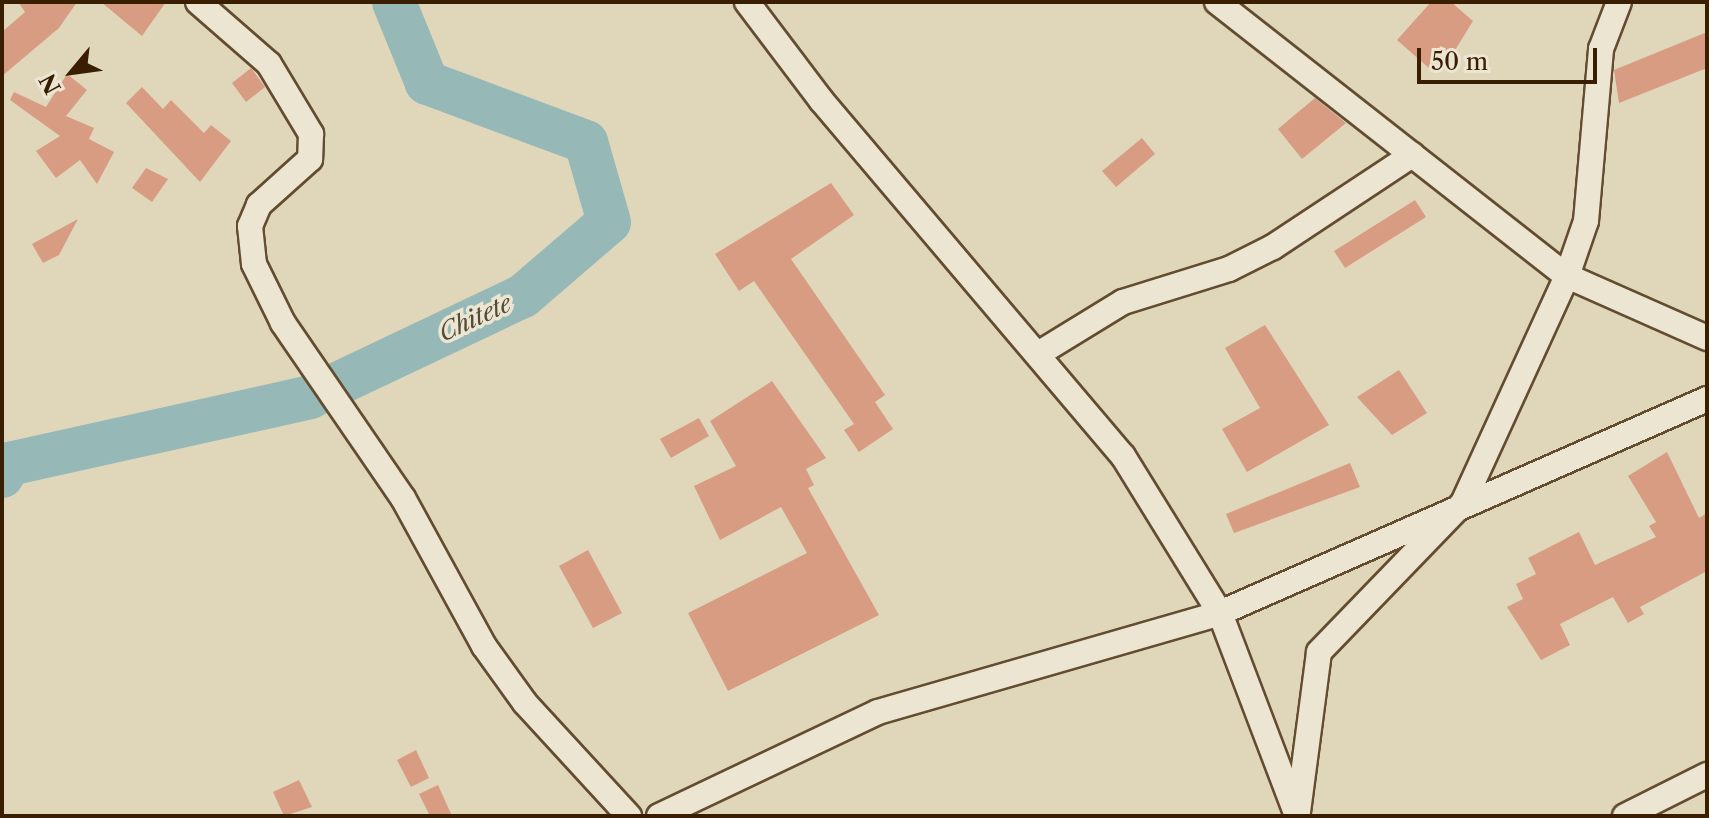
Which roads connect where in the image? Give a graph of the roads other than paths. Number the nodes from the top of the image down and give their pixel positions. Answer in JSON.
{"nodes":[{"id":1,"x":198,"y":2,"type":"edge"},
{"id":2,"x":747,"y":2,"type":"edge"},
{"id":3,"x":1217,"y":2,"type":"edge"},
{"id":4,"x":1619,"y":2,"type":"edge"},
{"id":5,"x":1412,"y":155,"type":"junction"},
{"id":6,"x":1567,"y":276,"type":"junction"},
{"id":7,"x":1707,"y":338,"type":"edge"},
{"id":8,"x":1038,"y":354,"type":"junction"},
{"id":9,"x":1707,"y":399,"type":"edge"},
{"id":10,"x":1463,"y":503,"type":"junction"},
{"id":11,"x":1220,"y":613,"type":"junction"},
{"id":12,"x":1707,"y":775,"type":"edge"},
{"id":13,"x":629,"y":816,"type":"edge"},
{"id":14,"x":659,"y":816,"type":"edge"},
{"id":15,"x":1297,"y":816,"type":"edge"},
{"id":16,"x":1625,"y":816,"type":"edge"}],
"edges":[{"from":1,"to":13,"type":"street"},
{"from":2,"to":8,"type":"street"},
{"from":3,"to":5,"type":"street"},
{"from":4,"to":6,"type":"street"},
{"from":5,"to":6,"type":"street"},
{"from":5,"to":8,"type":"street"},
{"from":6,"to":7,"type":"street"},
{"from":6,"to":10,"type":"street"},
{"from":8,"to":11,"type":"street"},
{"from":9,"to":10,"type":"street"},
{"from":10,"to":11,"type":"street"},
{"from":10,"to":15,"type":"street"},
{"from":11,"to":14,"type":"street"},
{"from":11,"to":15,"type":"street"},
{"from":12,"to":16,"type":"street"}]}
